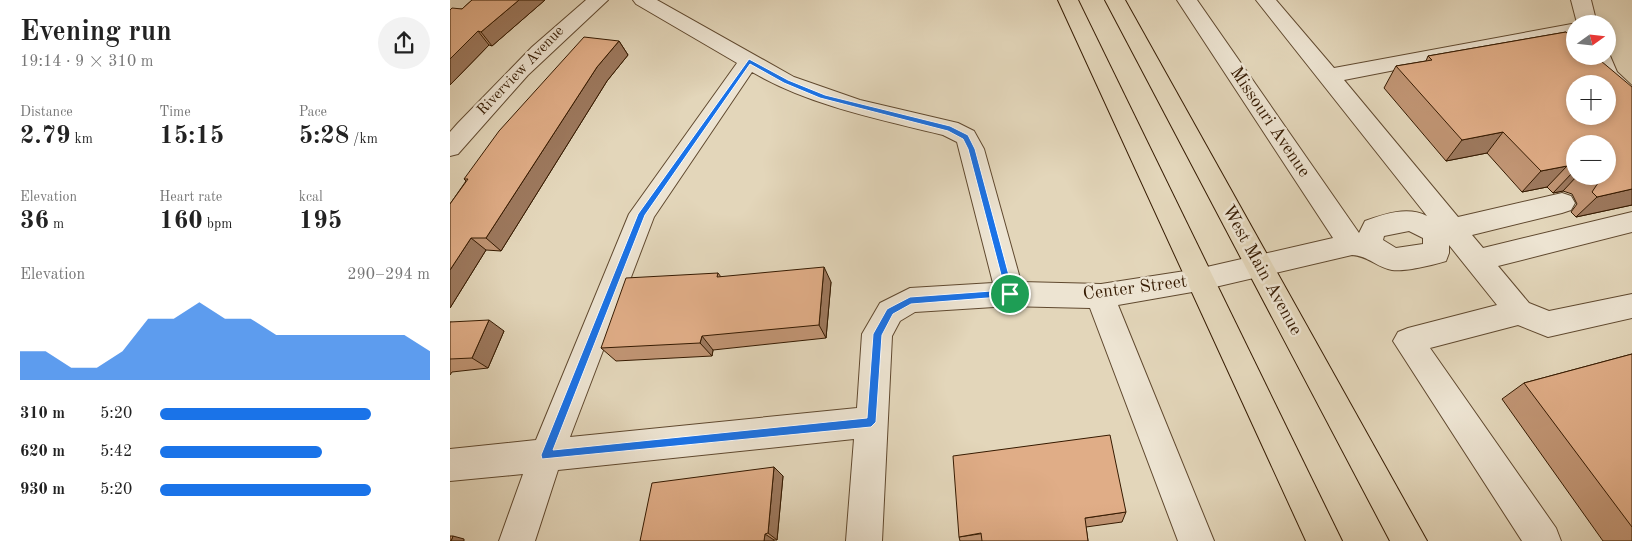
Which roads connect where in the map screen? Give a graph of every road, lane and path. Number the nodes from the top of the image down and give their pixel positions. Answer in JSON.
{"nodes":[{"id":1,"x":598,"y":0,"type":"edge"},
{"id":2,"x":643,"y":0,"type":"edge"},
{"id":3,"x":1068,"y":0,"type":"edge"},
{"id":4,"x":1115,"y":0,"type":"edge"},
{"id":5,"x":1187,"y":0,"type":"edge"},
{"id":6,"x":1266,"y":0,"type":"edge"},
{"id":7,"x":1581,"y":0,"type":"edge"},
{"id":8,"x":1585,"y":15,"type":"edge"},
{"id":9,"x":1566,"y":31,"type":"edge"},
{"id":10,"x":749,"y":61,"type":"junction"},
{"id":11,"x":1603,"y":65,"type":"edge"},
{"id":12,"x":1329,"y":76,"type":"junction"},
{"id":13,"x":1632,"y":99,"type":"edge"},
{"id":14,"x":450,"y":148,"type":"edge"},
{"id":15,"x":1562,"y":203,"type":"dead end"},
{"id":16,"x":1632,"y":222,"type":"edge"},
{"id":17,"x":1444,"y":231,"type":"junction"},
{"id":18,"x":1360,"y":244,"type":"junction"},
{"id":19,"x":1477,"y":260,"type":"junction"},
{"id":20,"x":1260,"y":266,"type":"junction"},
{"id":21,"x":1198,"y":280,"type":"junction"},
{"id":22,"x":1010,"y":294,"type":"junction"},
{"id":23,"x":1101,"y":296,"type":"junction"},
{"id":24,"x":1632,"y":306,"type":"edge"},
{"id":25,"x":1519,"y":312,"type":"junction"},
{"id":26,"x":871,"y":422,"type":"junction"},
{"id":27,"x":546,"y":455,"type":"junction"},
{"id":28,"x":450,"y":465,"type":"edge"},
{"id":29,"x":517,"y":541,"type":"edge"},
{"id":30,"x":864,"y":541,"type":"edge"},
{"id":31,"x":1196,"y":541,"type":"edge"},
{"id":32,"x":1324,"y":541,"type":"edge"},
{"id":33,"x":1409,"y":541,"type":"edge"},
{"id":34,"x":1543,"y":541,"type":"edge"}],
"edges":[{"from":1,"to":14,"type":"street","name":"Riverview Avenue"},
{"from":2,"to":10,"type":"street"},
{"from":3,"to":21,"type":"main road"},
{"from":4,"to":20,"type":"main road","name":"West Main Avenue"},
{"from":5,"to":18,"type":"street","name":"Missouri Avenue"},
{"from":6,"to":12,"type":"street"},
{"from":7,"to":8,"type":"street"},
{"from":9,"to":12,"type":"street"},
{"from":10,"to":22,"type":"street"},
{"from":10,"to":27,"type":"street"},
{"from":11,"to":13,"type":"street"},
{"from":12,"to":17,"type":"street"},
{"from":15,"to":17,"type":"street"},
{"from":16,"to":19,"type":"street"},
{"from":17,"to":18,"type":"street"},
{"from":17,"to":18,"type":"street"},
{"from":17,"to":19,"type":"street"},
{"from":18,"to":20,"type":"street","name":"Center Street"},
{"from":19,"to":25,"type":"street"},
{"from":20,"to":21,"type":"street","name":"Center Street"},
{"from":20,"to":33,"type":"main road","name":"West Main Avenue"},
{"from":21,"to":23,"type":"street","name":"Center Street"},
{"from":21,"to":32,"type":"main road"},
{"from":22,"to":23,"type":"street","name":"Center Street"},
{"from":22,"to":26,"type":"street","name":"Center Street"},
{"from":23,"to":31,"type":"street"},
{"from":24,"to":25,"type":"street"},
{"from":25,"to":34,"type":"street"},
{"from":26,"to":27,"type":"street"},
{"from":26,"to":30,"type":"street","name":"Center Street"},
{"from":27,"to":28,"type":"street"},
{"from":27,"to":29,"type":"street"}]}
